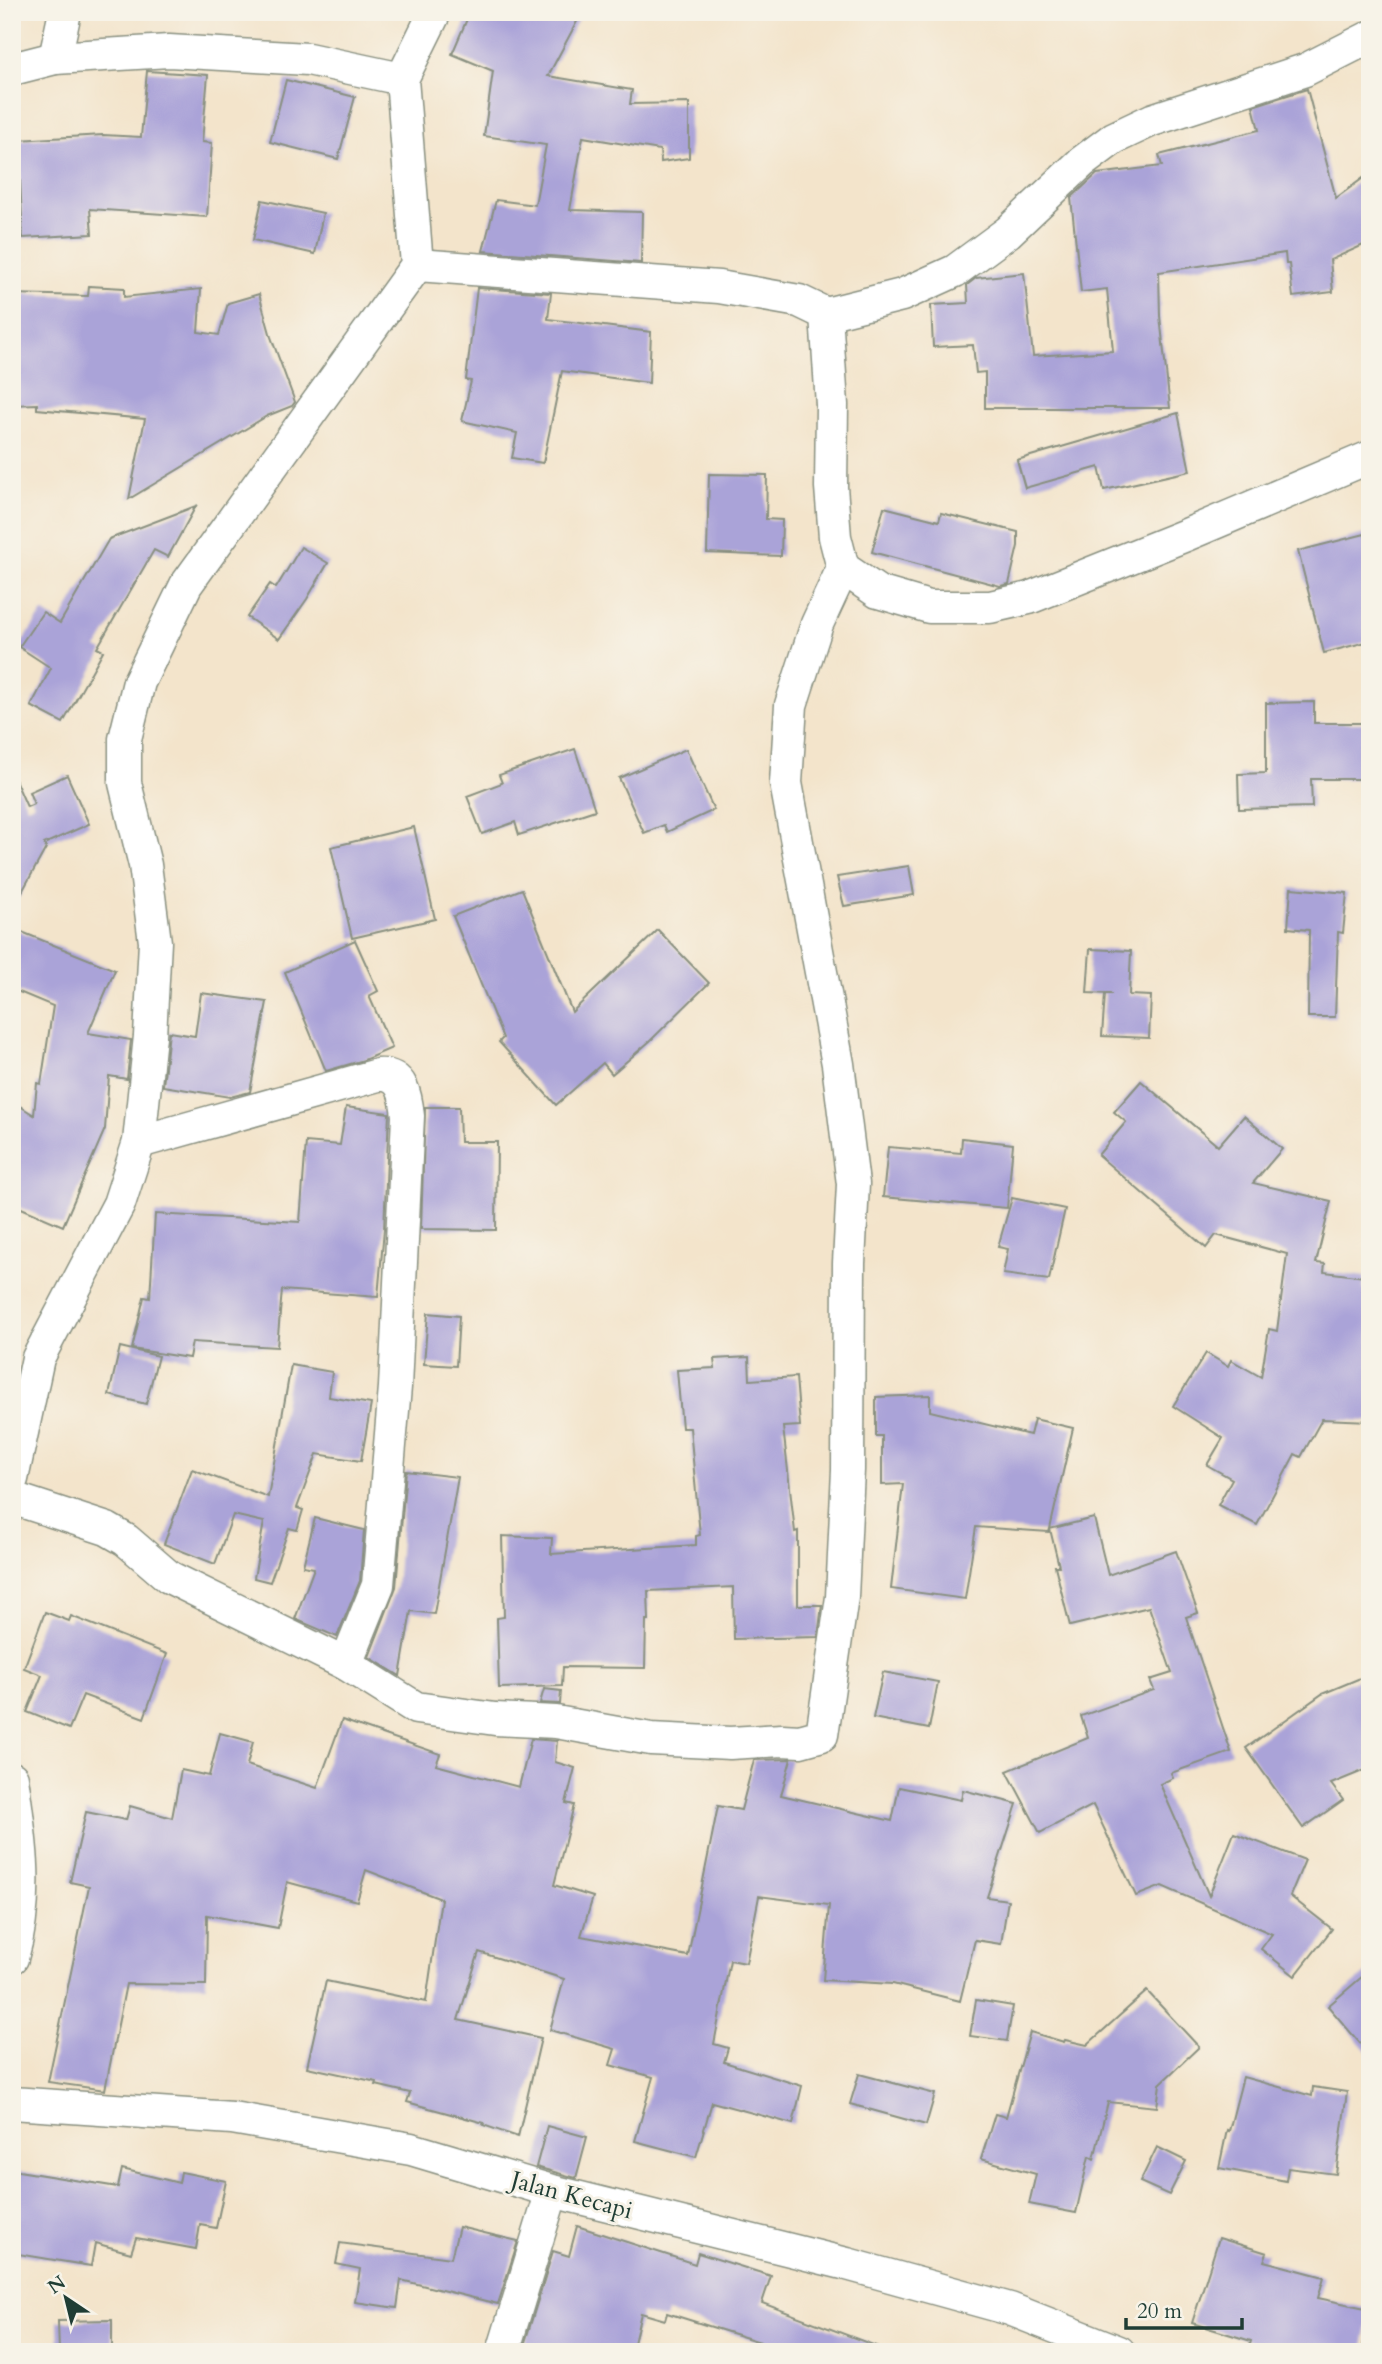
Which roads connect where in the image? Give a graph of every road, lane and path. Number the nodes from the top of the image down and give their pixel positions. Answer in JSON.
{"nodes":[{"id":1,"x":65,"y":12,"type":"edge"},
{"id":2,"x":435,"y":12,"type":"edge"},
{"id":3,"x":1370,"y":37,"type":"edge"},
{"id":4,"x":55,"y":58,"type":"junction"},
{"id":5,"x":12,"y":69,"type":"edge"},
{"id":6,"x":402,"y":79,"type":"junction"},
{"id":7,"x":417,"y":265,"type":"junction"},
{"id":8,"x":826,"y":314,"type":"junction"},
{"id":9,"x":1370,"y":457,"type":"edge"},
{"id":10,"x":844,"y":568,"type":"junction"},
{"id":11,"x":139,"y":1143,"type":"junction"},
{"id":12,"x":12,"y":1479,"type":"edge"},
{"id":13,"x":12,"y":1498,"type":"edge"},
{"id":14,"x":346,"y":1664,"type":"junction"},
{"id":15,"x":12,"y":1778,"type":"edge"},
{"id":16,"x":12,"y":1958,"type":"edge"},
{"id":17,"x":12,"y":2103,"type":"edge"},
{"id":18,"x":552,"y":2191,"type":"junction"},
{"id":19,"x":503,"y":2352,"type":"edge"},
{"id":20,"x":1119,"y":2352,"type":"edge"}],
"edges":[{"from":1,"to":4,"type":"street"},
{"from":2,"to":6,"type":"street"},
{"from":3,"to":8,"type":"street"},
{"from":4,"to":5,"type":"street"},
{"from":4,"to":6,"type":"street"},
{"from":6,"to":7,"type":"street"},
{"from":7,"to":8,"type":"street"},
{"from":7,"to":11,"type":"street"},
{"from":8,"to":10,"type":"street"},
{"from":9,"to":10,"type":"street"},
{"from":10,"to":14,"type":"street"},
{"from":11,"to":12,"type":"street"},
{"from":11,"to":14,"type":"street"},
{"from":13,"to":14,"type":"street"},
{"from":15,"to":16,"type":"street"},
{"from":17,"to":18,"type":"street","name":"Jalan Kecapi"},
{"from":18,"to":19,"type":"street"},
{"from":18,"to":20,"type":"street","name":"Jalan Kecapi"}]}
